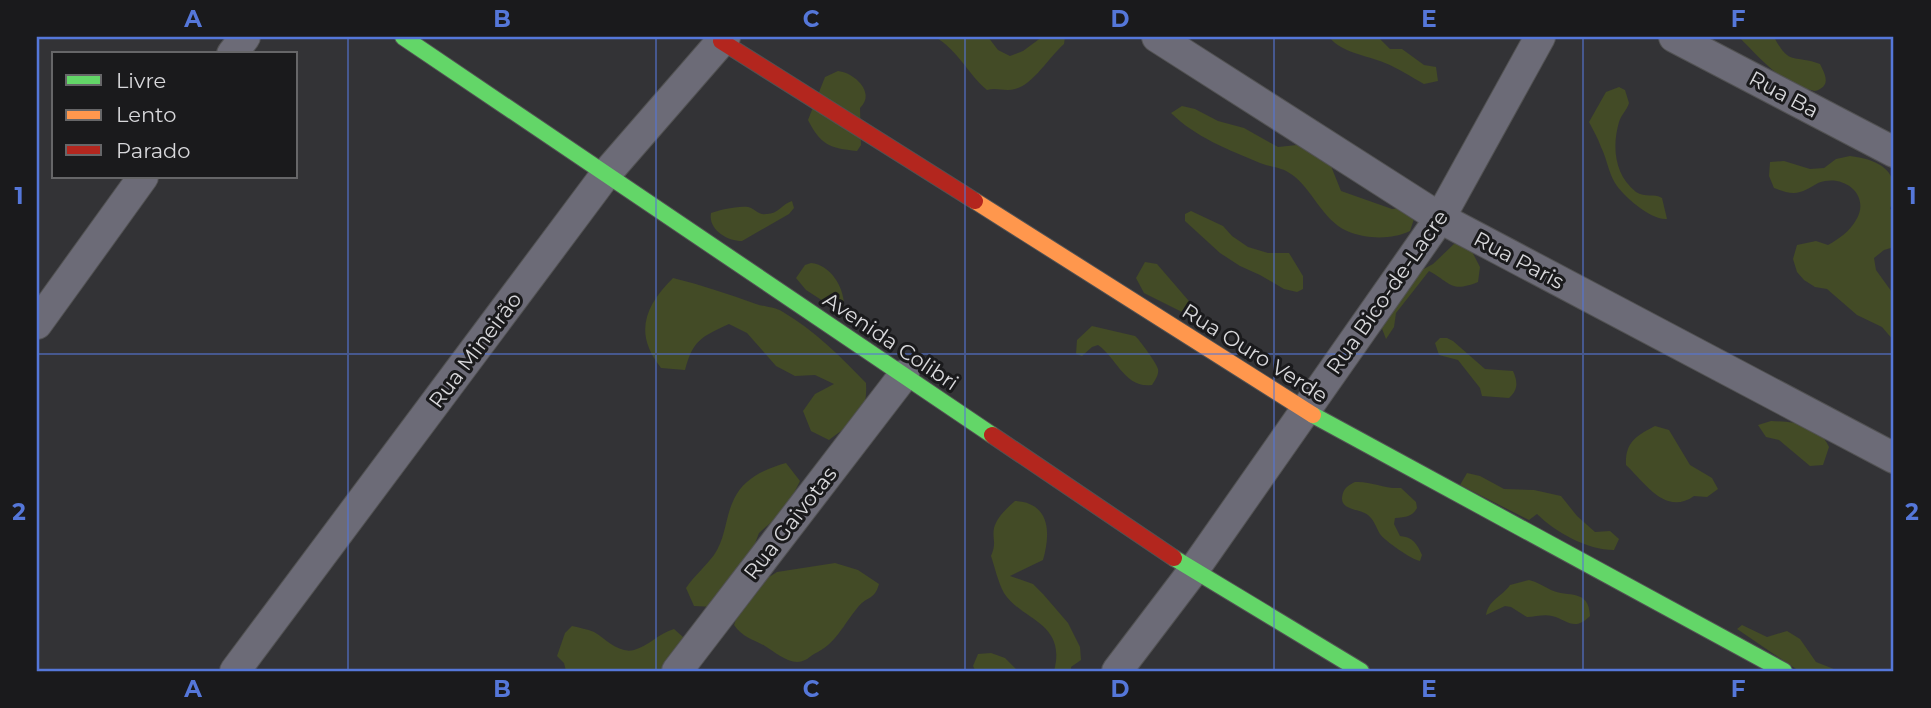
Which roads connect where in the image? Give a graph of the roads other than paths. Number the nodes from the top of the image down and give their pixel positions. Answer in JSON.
{"nodes":[{"id":1,"x":245,"y":37,"type":"edge"},
{"id":2,"x":403,"y":37,"type":"edge"},
{"id":3,"x":1157,"y":37,"type":"edge"},
{"id":4,"x":1540,"y":37,"type":"edge"},
{"id":5,"x":1674,"y":37,"type":"edge"},
{"id":6,"x":723,"y":39,"type":"edge"},
{"id":7,"x":234,"y":52,"type":"edge"},
{"id":8,"x":1894,"y":152,"type":"edge"},
{"id":9,"x":607,"y":174,"type":"junction"},
{"id":10,"x":142,"y":178,"type":"edge"},
{"id":11,"x":1440,"y":218,"type":"junction"},
{"id":12,"x":37,"y":324,"type":"edge"},
{"id":13,"x":904,"y":375,"type":"junction"},
{"id":14,"x":1305,"y":410,"type":"junction"},
{"id":15,"x":1894,"y":458,"type":"edge"},
{"id":16,"x":1193,"y":570,"type":"junction"},
{"id":17,"x":235,"y":671,"type":"edge"},
{"id":18,"x":677,"y":671,"type":"edge"},
{"id":19,"x":1116,"y":671,"type":"edge"},
{"id":20,"x":1361,"y":671,"type":"edge"},
{"id":21,"x":1784,"y":671,"type":"edge"}],
"edges":[{"from":1,"to":7,"type":"street"},
{"from":2,"to":9,"type":"street","name":"Avenida Colibri"},
{"from":3,"to":11,"type":"street","name":"Rua Paris"},
{"from":4,"to":11,"type":"street","name":"Rua Bico-de-Lacre"},
{"from":5,"to":8,"type":"street","name":"Rua Ba"},
{"from":6,"to":9,"type":"street","name":"Rua Mineirão"},
{"from":6,"to":14,"type":"street","name":"Rua Ouro Verde"},
{"from":9,"to":13,"type":"street","name":"Avenida Colibri"},
{"from":9,"to":17,"type":"street","name":"Rua Mineirão"},
{"from":10,"to":12,"type":"street"},
{"from":11,"to":14,"type":"street","name":"Rua Bico-de-Lacre"},
{"from":11,"to":15,"type":"street","name":"Rua Paris"},
{"from":13,"to":16,"type":"street","name":"Avenida Colibri"},
{"from":13,"to":18,"type":"street","name":"Rua Gaivotas"},
{"from":14,"to":16,"type":"street","name":"Rua Bico-de-Lacre"},
{"from":14,"to":21,"type":"street","name":"Rua Ouro Verde"},
{"from":16,"to":19,"type":"street","name":"Rua Bico-de-Lacre"},
{"from":16,"to":20,"type":"street","name":"Avenida Colibri"}]}
